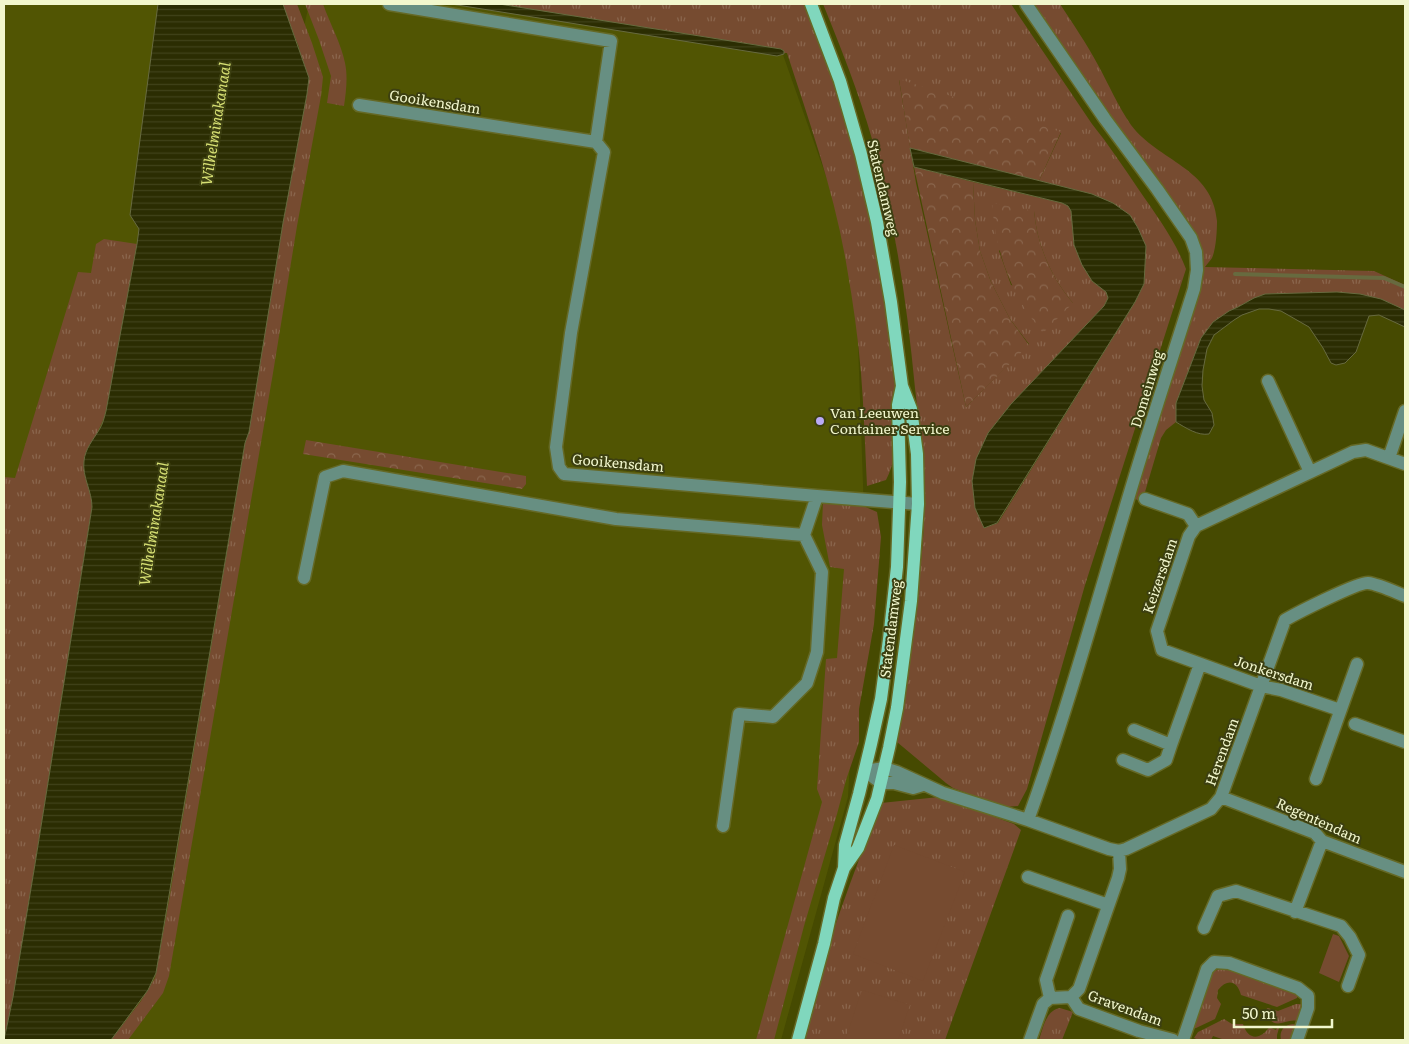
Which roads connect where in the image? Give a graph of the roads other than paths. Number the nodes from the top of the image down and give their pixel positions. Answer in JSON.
{"nodes":[{"id":1,"x":389,"y":4,"type":"edge"},
{"id":2,"x":811,"y":4,"type":"edge"},
{"id":3,"x":1026,"y":4,"type":"edge"},
{"id":4,"x":359,"y":105,"type":"dead end"},
{"id":5,"x":600,"y":147,"type":"junction"},
{"id":6,"x":1268,"y":381,"type":"dead end"},
{"id":7,"x":902,"y":386,"type":"junction"},
{"id":8,"x":1405,"y":411,"type":"edge"},
{"id":9,"x":1389,"y":458,"type":"junction"},
{"id":10,"x":1405,"y":464,"type":"edge"},
{"id":11,"x":1310,"y":472,"type":"junction"},
{"id":12,"x":817,"y":496,"type":"junction"},
{"id":13,"x":1145,"y":499,"type":"dead end"},
{"id":14,"x":900,"y":503,"type":"junction"},
{"id":15,"x":918,"y":504,"type":"junction"},
{"id":16,"x":1196,"y":526,"type":"junction"},
{"id":17,"x":804,"y":535,"type":"junction"},
{"id":18,"x":304,"y":578,"type":"dead end"},
{"id":19,"x":1405,"y":596,"type":"edge"},
{"id":20,"x":1200,"y":664,"type":"junction"},
{"id":21,"x":1357,"y":664,"type":"dead end"},
{"id":22,"x":1261,"y":686,"type":"junction"},
{"id":23,"x":1340,"y":710,"type":"junction"},
{"id":24,"x":1355,"y":724,"type":"dead end"},
{"id":25,"x":1134,"y":730,"type":"dead end"},
{"id":26,"x":1405,"y":742,"type":"edge"},
{"id":27,"x":1171,"y":745,"type":"junction"},
{"id":28,"x":1123,"y":760,"type":"dead end"},
{"id":29,"x":884,"y":768,"type":"junction"},
{"id":30,"x":865,"y":771,"type":"junction"},
{"id":31,"x":1316,"y":780,"type":"dead end"},
{"id":32,"x":881,"y":783,"type":"junction"},
{"id":33,"x":923,"y":785,"type":"junction"},
{"id":34,"x":1221,"y":797,"type":"junction"},
{"id":35,"x":1028,"y":820,"type":"junction"},
{"id":36,"x":723,"y":826,"type":"dead end"},
{"id":37,"x":1322,"y":841,"type":"junction"},
{"id":38,"x":1119,"y":851,"type":"junction"},
{"id":39,"x":844,"y":868,"type":"junction"},
{"id":40,"x":1405,"y":872,"type":"edge"},
{"id":41,"x":1028,"y":877,"type":"dead end"},
{"id":42,"x":1108,"y":905,"type":"junction"},
{"id":43,"x":1295,"y":912,"type":"junction"},
{"id":44,"x":1068,"y":916,"type":"dead end"},
{"id":45,"x":1204,"y":928,"type":"dead end"},
{"id":46,"x":1348,"y":986,"type":"dead end"},
{"id":47,"x":1071,"y":997,"type":"junction"},
{"id":48,"x":1050,"y":998,"type":"junction"},
{"id":49,"x":1138,"y":1036,"type":"edge"},
{"id":50,"x":798,"y":1040,"type":"edge"},
{"id":51,"x":1030,"y":1040,"type":"edge"},
{"id":52,"x":1173,"y":1040,"type":"edge"},
{"id":53,"x":1183,"y":1040,"type":"edge"},
{"id":54,"x":1297,"y":1040,"type":"edge"}],
"edges":[{"from":1,"to":5,"type":"street","name":"Gooikensdam"},
{"from":2,"to":7,"type":"main road","name":"Statendamweg"},
{"from":3,"to":35,"type":"street","name":"Domeinweg"},
{"from":4,"to":5,"type":"street","name":"Gooikensdam"},
{"from":5,"to":12,"type":"street","name":"Gooikensdam"},
{"from":6,"to":11,"type":"street"},
{"from":7,"to":14,"type":"main road","name":"Statendamweg"},
{"from":7,"to":15,"type":"main road","name":"Statendamweg"},
{"from":8,"to":9,"type":"street"},
{"from":9,"to":10,"type":"street"},
{"from":9,"to":11,"type":"street"},
{"from":11,"to":16,"type":"street"},
{"from":12,"to":14,"type":"street","name":"Gooikensdam"},
{"from":12,"to":17,"type":"street"},
{"from":13,"to":16,"type":"street"},
{"from":14,"to":15,"type":"street","name":"Gooikensdam"},
{"from":14,"to":30,"type":"main road","name":"Statendamweg"},
{"from":15,"to":29,"type":"main road","name":"Statendamweg"},
{"from":16,"to":20,"type":"street","name":"Keizersdam"},
{"from":17,"to":18,"type":"street"},
{"from":17,"to":36,"type":"street"},
{"from":19,"to":22,"type":"street","name":"Herendam"},
{"from":20,"to":22,"type":"street","name":"Jonkersdam"},
{"from":20,"to":27,"type":"street"},
{"from":21,"to":23,"type":"street"},
{"from":22,"to":23,"type":"street","name":"Jonkersdam"},
{"from":22,"to":34,"type":"street","name":"Herendam"},
{"from":23,"to":31,"type":"street"},
{"from":24,"to":26,"type":"street"},
{"from":25,"to":27,"type":"street"},
{"from":27,"to":28,"type":"street"},
{"from":29,"to":30,"type":"street"},
{"from":29,"to":32,"type":"main road","name":"Statendamweg"},
{"from":29,"to":33,"type":"street"},
{"from":30,"to":32,"type":"street"},
{"from":30,"to":39,"type":"main road","name":"Statendamweg"},
{"from":32,"to":33,"type":"street"},
{"from":32,"to":39,"type":"main road","name":"Statendamweg"},
{"from":33,"to":35,"type":"street"},
{"from":34,"to":37,"type":"street","name":"Regentendam"},
{"from":34,"to":38,"type":"street","name":"Herendam"},
{"from":35,"to":38,"type":"street"},
{"from":37,"to":40,"type":"street","name":"Regentendam"},
{"from":37,"to":43,"type":"street"},
{"from":38,"to":42,"type":"street"},
{"from":39,"to":50,"type":"main road","name":"Statendamweg"},
{"from":41,"to":42,"type":"street"},
{"from":42,"to":47,"type":"street"},
{"from":43,"to":45,"type":"street"},
{"from":43,"to":46,"type":"street"},
{"from":44,"to":48,"type":"street"},
{"from":47,"to":48,"type":"street"},
{"from":47,"to":49,"type":"street","name":"Gravendam"},
{"from":48,"to":51,"type":"street"},
{"from":49,"to":52,"type":"street","name":"Gravendam"},
{"from":53,"to":54,"type":"street"}]}
